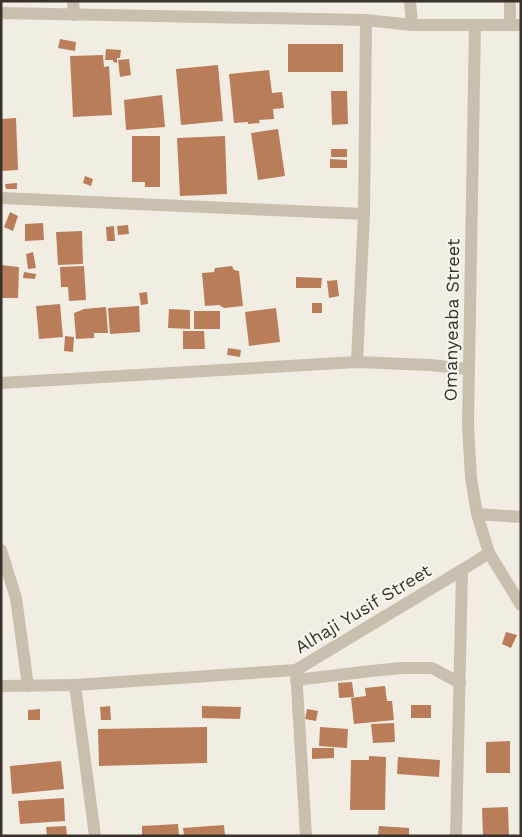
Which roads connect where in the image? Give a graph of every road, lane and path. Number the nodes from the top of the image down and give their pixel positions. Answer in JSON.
{"nodes":[{"id":1,"x":73,"y":1,"type":"edge"},
{"id":2,"x":410,"y":1,"type":"edge"},
{"id":3,"x":510,"y":1,"type":"edge"},
{"id":4,"x":1,"y":13,"type":"edge"},
{"id":5,"x":74,"y":15,"type":"junction"},
{"id":6,"x":366,"y":20,"type":"junction"},
{"id":7,"x":412,"y":25,"type":"junction"},
{"id":8,"x":475,"y":25,"type":"junction"},
{"id":9,"x":515,"y":25,"type":"edge"},
{"id":10,"x":1,"y":198,"type":"edge"},
{"id":11,"x":364,"y":214,"type":"junction"},
{"id":12,"x":357,"y":362,"type":"junction"},
{"id":13,"x":468,"y":369,"type":"junction"},
{"id":14,"x":1,"y":383,"type":"edge"},
{"id":15,"x":477,"y":514,"type":"junction"},
{"id":16,"x":521,"y":517,"type":"edge"},
{"id":17,"x":1,"y":550,"type":"edge"},
{"id":18,"x":488,"y":553,"type":"junction"},
{"id":19,"x":462,"y":570,"type":"junction"},
{"id":20,"x":521,"y":606,"type":"edge"},
{"id":21,"x":296,"y":675,"type":"junction"},
{"id":22,"x":460,"y":684,"type":"junction"},
{"id":23,"x":75,"y":685,"type":"junction"},
{"id":24,"x":1,"y":686,"type":"edge"},
{"id":25,"x":28,"y":686,"type":"junction"},
{"id":26,"x":95,"y":836,"type":"edge"},
{"id":27,"x":306,"y":836,"type":"edge"},
{"id":28,"x":456,"y":836,"type":"edge"}],
"edges":[{"from":1,"to":5,"type":"street"},
{"from":2,"to":7,"type":"street"},
{"from":3,"to":9,"type":"street"},
{"from":4,"to":5,"type":"street"},
{"from":5,"to":6,"type":"street"},
{"from":6,"to":7,"type":"street"},
{"from":6,"to":11,"type":"street"},
{"from":7,"to":8,"type":"street"},
{"from":8,"to":9,"type":"street"},
{"from":8,"to":13,"type":"street","name":"Omanyeaba Street"},
{"from":10,"to":11,"type":"street"},
{"from":11,"to":12,"type":"street"},
{"from":12,"to":13,"type":"street"},
{"from":12,"to":14,"type":"street"},
{"from":13,"to":15,"type":"street","name":"Omanyeaba Street"},
{"from":15,"to":16,"type":"street"},
{"from":15,"to":18,"type":"street","name":"Omanyeaba Street"},
{"from":17,"to":25,"type":"street"},
{"from":18,"to":19,"type":"street","name":"Alhaji Yusif Street"},
{"from":18,"to":20,"type":"street","name":"Omanyeaba Street"},
{"from":19,"to":21,"type":"street","name":"Alhaji Yusif Street"},
{"from":19,"to":22,"type":"street"},
{"from":21,"to":22,"type":"street"},
{"from":21,"to":23,"type":"street"},
{"from":21,"to":27,"type":"street","name":"Alhaji Yusif Street"},
{"from":22,"to":28,"type":"street"},
{"from":23,"to":25,"type":"street"},
{"from":23,"to":26,"type":"street"},
{"from":24,"to":25,"type":"street"}]}
